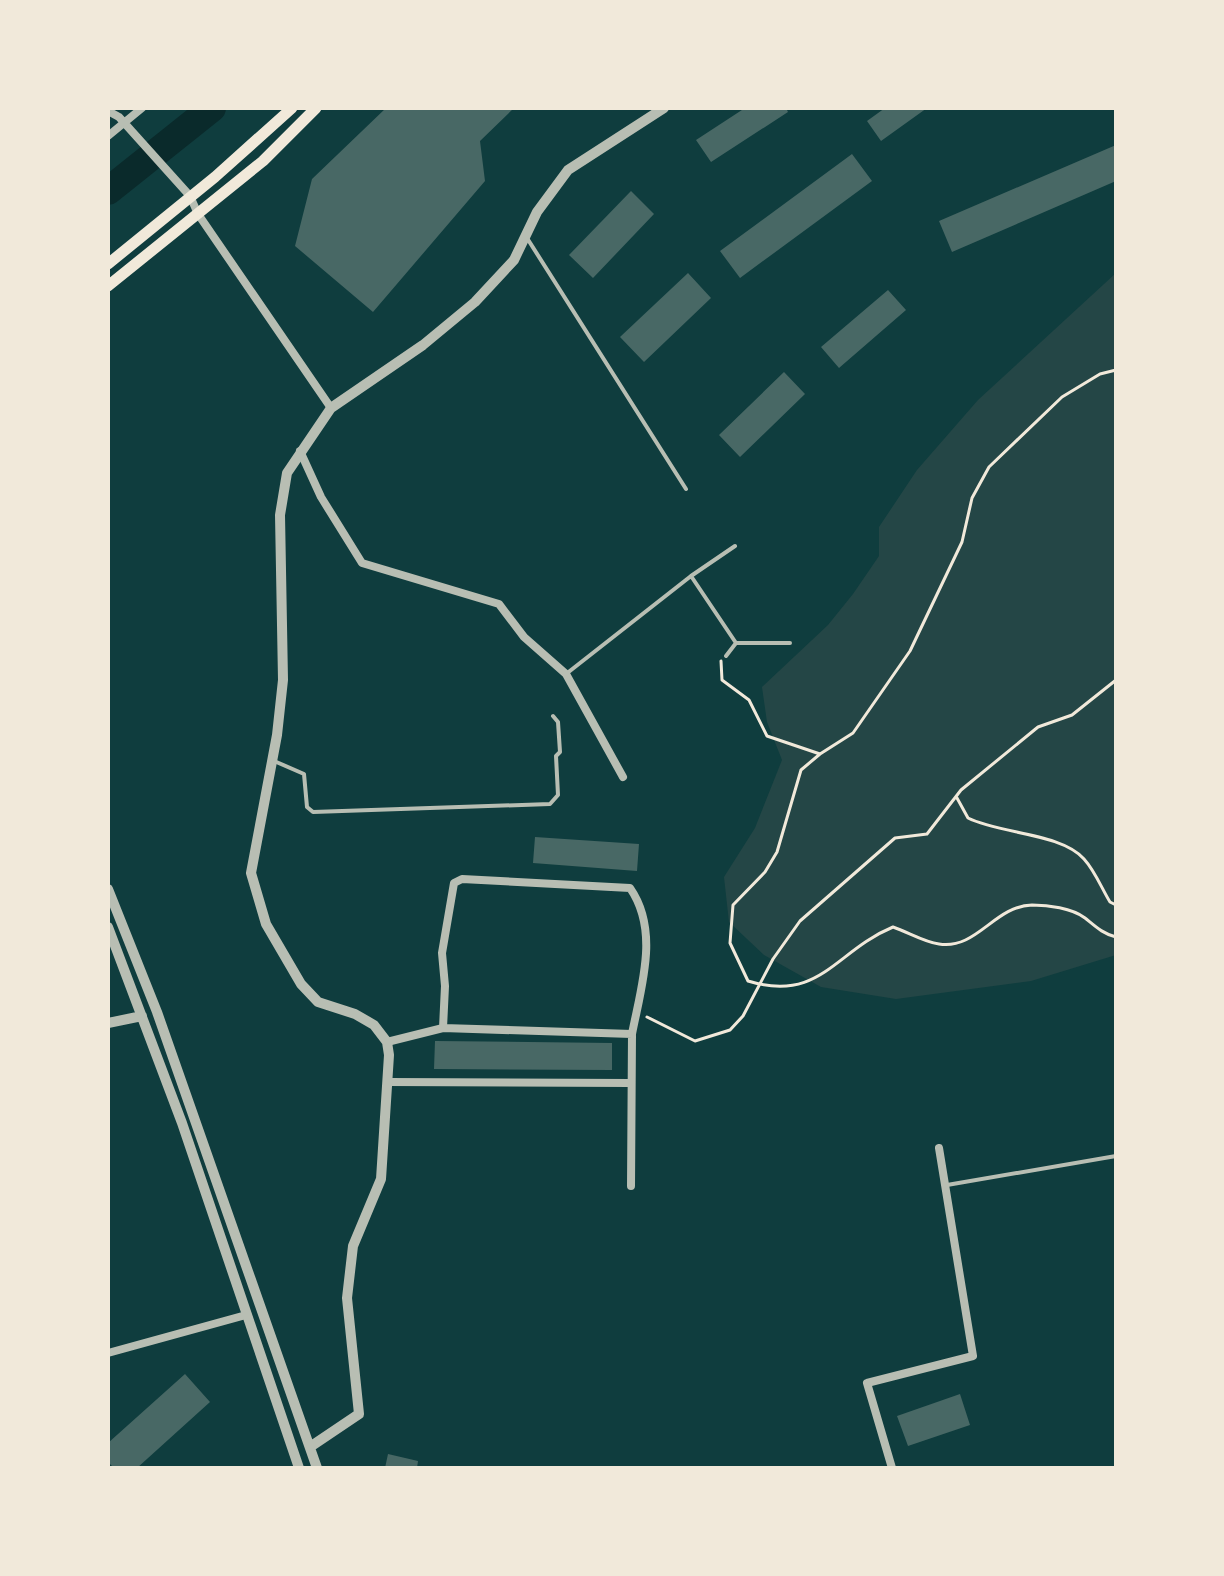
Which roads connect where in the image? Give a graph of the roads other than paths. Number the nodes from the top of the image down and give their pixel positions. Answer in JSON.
{"nodes":[{"id":1,"x":142,"y":108,"type":"edge"},
{"id":2,"x":292,"y":108,"type":"edge"},
{"id":3,"x":316,"y":108,"type":"edge"},
{"id":4,"x":664,"y":108,"type":"edge"},
{"id":5,"x":108,"y":111,"type":"edge"},
{"id":6,"x":124,"y":123,"type":"junction"},
{"id":7,"x":108,"y":136,"type":"edge"},
{"id":8,"x":190,"y":196,"type":"junction"},
{"id":9,"x":198,"y":214,"type":"junction"},
{"id":10,"x":525,"y":236,"type":"junction"},
{"id":11,"x":108,"y":264,"type":"edge"},
{"id":12,"x":108,"y":286,"type":"edge"},
{"id":13,"x":331,"y":408,"type":"junction"},
{"id":14,"x":300,"y":451,"type":"junction"},
{"id":15,"x":686,"y":489,"type":"dead end"},
{"id":16,"x":735,"y":546,"type":"dead end"},
{"id":17,"x":691,"y":576,"type":"junction"},
{"id":18,"x":736,"y":643,"type":"junction"},
{"id":19,"x":790,"y":643,"type":"dead end"},
{"id":20,"x":726,"y":656,"type":"road end"},
{"id":21,"x":566,"y":674,"type":"junction"},
{"id":22,"x":553,"y":716,"type":"dead end"},
{"id":23,"x":272,"y":760,"type":"junction"},
{"id":24,"x":623,"y":777,"type":"dead end"},
{"id":25,"x":108,"y":889,"type":"edge"},
{"id":26,"x":108,"y":927,"type":"edge"},
{"id":27,"x":142,"y":1016,"type":"junction"},
{"id":28,"x":108,"y":1023,"type":"edge"},
{"id":29,"x":443,"y":1028,"type":"junction"},
{"id":30,"x":632,"y":1034,"type":"junction"},
{"id":31,"x":387,"y":1042,"type":"junction"},
{"id":32,"x":388,"y":1082,"type":"junction"},
{"id":33,"x":631,"y":1083,"type":"junction"},
{"id":34,"x":939,"y":1148,"type":"dead end"},
{"id":35,"x":1116,"y":1156,"type":"edge"},
{"id":36,"x":631,"y":1186,"type":"dead end"},
{"id":37,"x":945,"y":1186,"type":"junction"},
{"id":38,"x":246,"y":1315,"type":"junction"},
{"id":39,"x":108,"y":1353,"type":"edge"},
{"id":40,"x":310,"y":1447,"type":"junction"},
{"id":41,"x":299,"y":1468,"type":"edge"},
{"id":42,"x":317,"y":1468,"type":"edge"},
{"id":43,"x":892,"y":1468,"type":"edge"}],
"edges":[{"from":1,"to":6,"type":"street"},
{"from":2,"to":8,"type":"main road"},
{"from":3,"to":9,"type":"main road"},
{"from":4,"to":10,"type":"street"},
{"from":5,"to":6,"type":"street"},
{"from":6,"to":7,"type":"street"},
{"from":6,"to":8,"type":"street"},
{"from":8,"to":9,"type":"street"},
{"from":8,"to":11,"type":"main road"},
{"from":9,"to":12,"type":"main road"},
{"from":9,"to":13,"type":"street"},
{"from":10,"to":13,"type":"street"},
{"from":10,"to":15,"type":"lane"},
{"from":13,"to":14,"type":"street"},
{"from":14,"to":21,"type":"street"},
{"from":14,"to":23,"type":"street"},
{"from":16,"to":17,"type":"lane"},
{"from":17,"to":18,"type":"lane"},
{"from":17,"to":21,"type":"lane"},
{"from":18,"to":19,"type":"lane"},
{"from":18,"to":20,"type":"lane"},
{"from":21,"to":24,"type":"street"},
{"from":22,"to":23,"type":"lane"},
{"from":23,"to":31,"type":"street"},
{"from":25,"to":40,"type":"street"},
{"from":26,"to":27,"type":"street"},
{"from":27,"to":28,"type":"street"},
{"from":27,"to":38,"type":"street"},
{"from":29,"to":30,"type":"street"},
{"from":29,"to":30,"type":"street"},
{"from":29,"to":31,"type":"street"},
{"from":30,"to":33,"type":"street"},
{"from":31,"to":32,"type":"street"},
{"from":32,"to":33,"type":"street"},
{"from":32,"to":40,"type":"street"},
{"from":33,"to":36,"type":"street"},
{"from":34,"to":37,"type":"street"},
{"from":35,"to":37,"type":"lane"},
{"from":37,"to":43,"type":"street"},
{"from":38,"to":39,"type":"street"},
{"from":38,"to":41,"type":"street"},
{"from":40,"to":42,"type":"street"}]}
